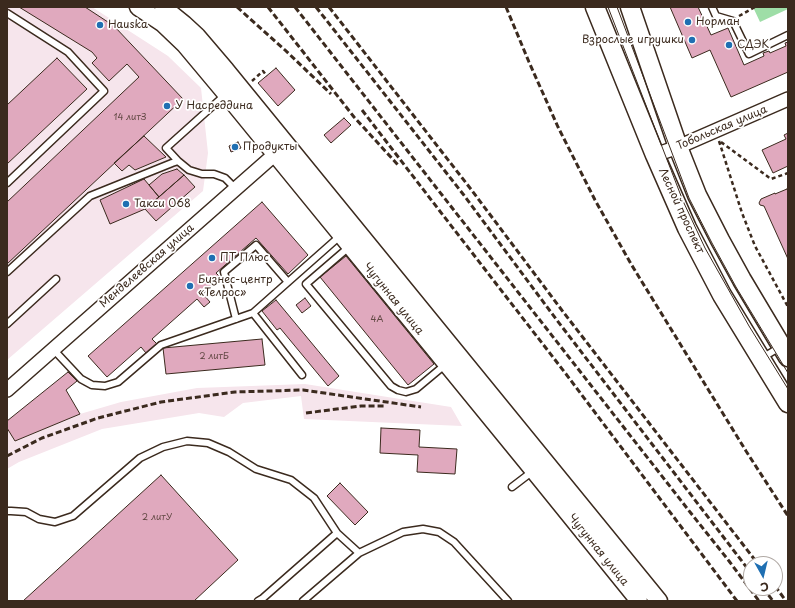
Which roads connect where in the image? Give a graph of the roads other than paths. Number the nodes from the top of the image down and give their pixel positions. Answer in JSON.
{"nodes":[{"id":1,"x":138,"y":7,"type":"edge"},
{"id":2,"x":163,"y":7,"type":"edge"},
{"id":3,"x":595,"y":7,"type":"edge"},
{"id":4,"x":630,"y":7,"type":"edge"},
{"id":5,"x":712,"y":7,"type":"edge"},
{"id":6,"x":7,"y":13,"type":"edge"},
{"id":7,"x":788,"y":35,"type":"edge"},
{"id":8,"x":238,"y":87,"type":"junction"},
{"id":9,"x":788,"y":99,"type":"edge"},
{"id":10,"x":678,"y":147,"type":"junction"},
{"id":11,"x":281,"y":149,"type":"junction"},
{"id":12,"x":655,"y":155,"type":"junction"},
{"id":13,"x":178,"y":161,"type":"junction"},
{"id":14,"x":7,"y":182,"type":"edge"},
{"id":15,"x":235,"y":188,"type":"junction"},
{"id":16,"x":352,"y":236,"type":"junction"},
{"id":17,"x":7,"y":272,"type":"edge"},
{"id":18,"x":56,"y":279,"type":"dead end"},
{"id":19,"x":288,"y":282,"type":"junction"},
{"id":20,"x":253,"y":313,"type":"junction"},
{"id":21,"x":236,"y":319,"type":"junction"},
{"id":22,"x":7,"y":324,"type":"edge"},
{"id":23,"x":53,"y":349,"type":"junction"},
{"id":24,"x":786,"y":349,"type":"edge"},
{"id":25,"x":452,"y":359,"type":"junction"},
{"id":26,"x":761,"y":359,"type":"junction"},
{"id":27,"x":302,"y":375,"type":"dead end"},
{"id":28,"x":7,"y":390,"type":"edge"},
{"id":29,"x":788,"y":403,"type":"edge"},
{"id":30,"x":539,"y":466,"type":"junction"},
{"id":31,"x":512,"y":487,"type":"dead end"},
{"id":32,"x":7,"y":511,"type":"edge"},
{"id":33,"x":337,"y":533,"type":"junction"},
{"id":34,"x":359,"y":553,"type":"junction"},
{"id":35,"x":258,"y":601,"type":"edge"},
{"id":36,"x":303,"y":601,"type":"edge"},
{"id":37,"x":508,"y":601,"type":"edge"},
{"id":38,"x":639,"y":601,"type":"edge"},
{"id":39,"x":659,"y":601,"type":"edge"}],
"edges":[{"from":1,"to":8,"type":"street","name":"Чугунная улица"},
{"from":2,"to":8,"type":"street","name":"Чугунная улица"},
{"from":3,"to":12,"type":"main road","name":"Лесной проспект"},
{"from":4,"to":10,"type":"main road","name":"Лесной проспект"},
{"from":5,"to":7,"type":"lane"},
{"from":6,"to":14,"type":"lane"},
{"from":8,"to":11,"type":"street","name":"Чугунная улица"},
{"from":8,"to":13,"type":"lane"},
{"from":9,"to":10,"type":"street","name":"Тобольская улица"},
{"from":10,"to":12,"type":"street","name":"Тобольская улица"},
{"from":10,"to":24,"type":"main road","name":"Лесной проспект"},
{"from":11,"to":15,"type":"street","name":"Менделеевская улица"},
{"from":11,"to":16,"type":"street","name":"Чугунная улица"},
{"from":12,"to":26,"type":"main road","name":"Лесной проспект"},
{"from":13,"to":15,"type":"lane"},
{"from":13,"to":17,"type":"lane"},
{"from":15,"to":23,"type":"street","name":"Менделеевская улица"},
{"from":16,"to":19,"type":"lane"},
{"from":16,"to":25,"type":"street","name":"Чугунная улица"},
{"from":16,"to":25,"type":"lane"},
{"from":18,"to":22,"type":"lane"},
{"from":19,"to":20,"type":"lane"},
{"from":19,"to":21,"type":"lane"},
{"from":20,"to":21,"type":"lane"},
{"from":20,"to":27,"type":"lane"},
{"from":21,"to":23,"type":"lane"},
{"from":23,"to":28,"type":"street","name":"Менделеевская улица"},
{"from":24,"to":26,"type":"lane"},
{"from":25,"to":30,"type":"street","name":"Чугунная улица"},
{"from":26,"to":29,"type":"main road","name":"Лесной проспект"},
{"from":30,"to":31,"type":"lane"},
{"from":30,"to":38,"type":"street","name":"Чугунная улица"},
{"from":30,"to":39,"type":"street","name":"Чугунная улица"},
{"from":32,"to":33,"type":"lane"},
{"from":33,"to":34,"type":"lane"},
{"from":33,"to":35,"type":"lane"},
{"from":34,"to":36,"type":"lane"},
{"from":34,"to":37,"type":"lane"}]}
